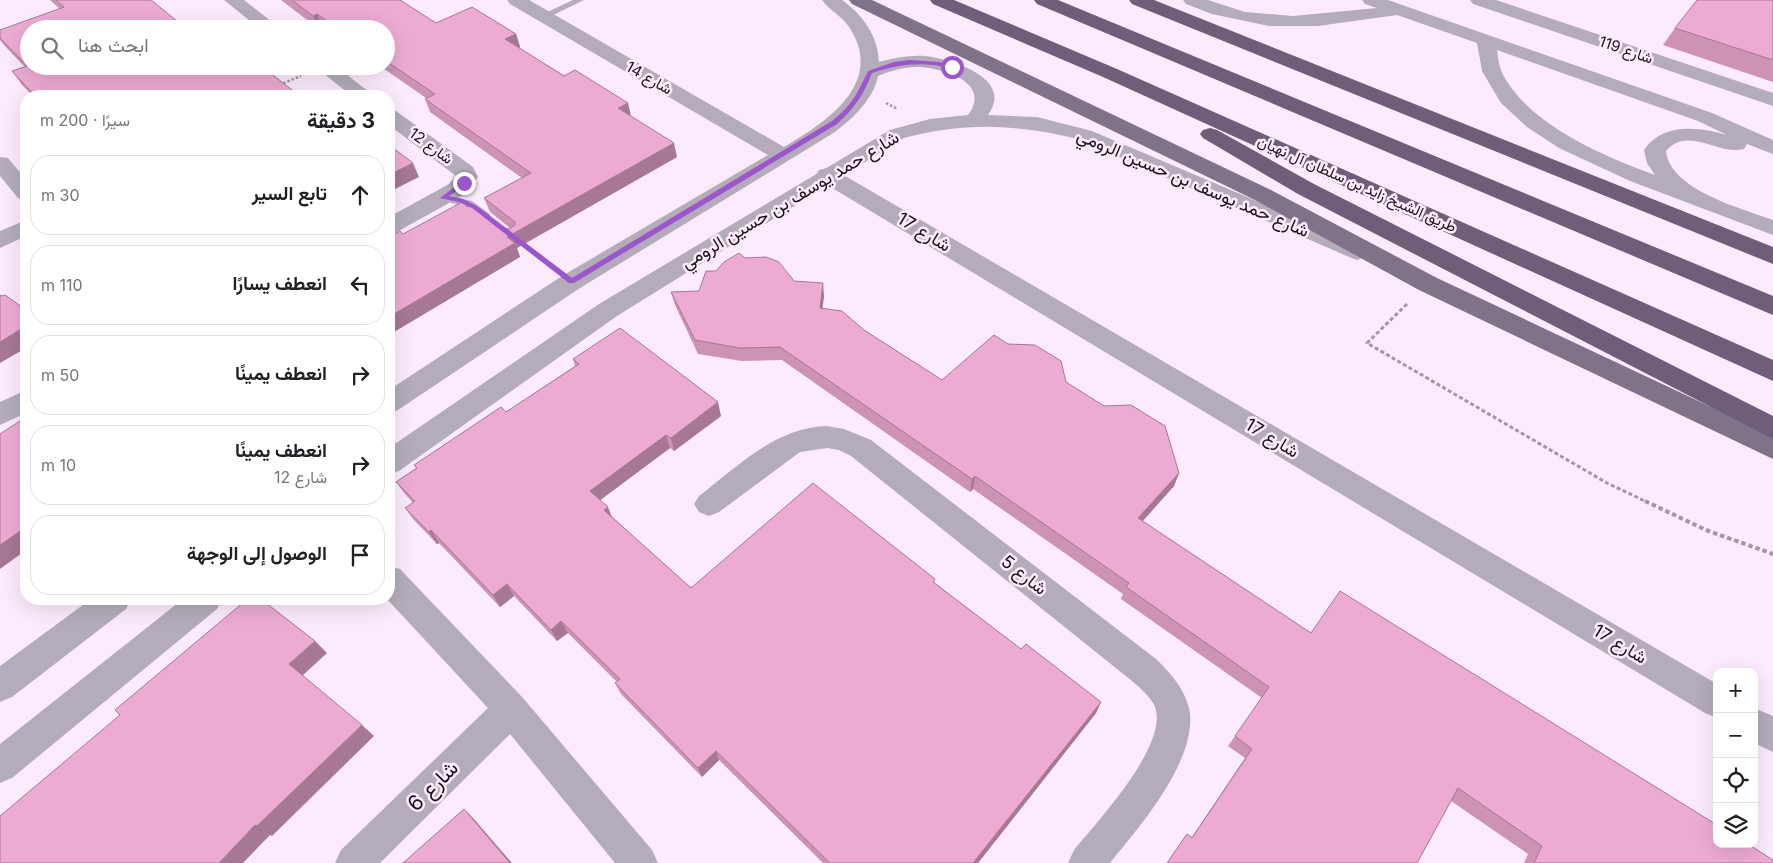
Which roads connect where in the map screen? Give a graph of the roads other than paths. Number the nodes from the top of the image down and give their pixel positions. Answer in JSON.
{"nodes":[{"id":1,"x":233,"y":0,"type":"edge"},
{"id":2,"x":516,"y":0,"type":"edge"},
{"id":3,"x":580,"y":0,"type":"edge"},
{"id":4,"x":831,"y":0,"type":"edge"},
{"id":5,"x":858,"y":0,"type":"edge"},
{"id":6,"x":939,"y":0,"type":"edge"},
{"id":7,"x":1043,"y":0,"type":"edge"},
{"id":8,"x":1138,"y":0,"type":"edge"},
{"id":9,"x":1192,"y":0,"type":"edge"},
{"id":10,"x":1371,"y":0,"type":"edge"},
{"id":11,"x":1479,"y":0,"type":"edge"},
{"id":12,"x":1280,"y":3,"type":"dead end"},
{"id":13,"x":1218,"y":10,"type":"junction"},
{"id":14,"x":1398,"y":10,"type":"junction"},
{"id":15,"x":544,"y":16,"type":"junction"},
{"id":16,"x":260,"y":20,"type":"edge"},
{"id":17,"x":1486,"y":41,"type":"junction"},
{"id":18,"x":870,"y":72,"type":"junction"},
{"id":19,"x":1110,"y":73,"type":"junction"},
{"id":20,"x":335,"y":75,"type":"edge"},
{"id":21,"x":356,"y":90,"type":"edge"},
{"id":22,"x":1773,"y":100,"type":"edge"},
{"id":23,"x":395,"y":120,"type":"edge"},
{"id":24,"x":974,"y":120,"type":"junction"},
{"id":25,"x":1773,"y":148,"type":"edge"},
{"id":26,"x":783,"y":155,"type":"junction"},
{"id":27,"x":0,"y":163,"type":"edge"},
{"id":28,"x":1773,"y":165,"type":"edge"},
{"id":29,"x":827,"y":174,"type":"junction"},
{"id":30,"x":20,"y":186,"type":"edge"},
{"id":31,"x":443,"y":198,"type":"junction"},
{"id":32,"x":1701,"y":200,"type":"junction"},
{"id":33,"x":395,"y":224,"type":"edge"},
{"id":34,"x":1773,"y":228,"type":"edge"},
{"id":35,"x":20,"y":230,"type":"edge"},
{"id":36,"x":513,"y":237,"type":"edge"},
{"id":37,"x":0,"y":240,"type":"edge"},
{"id":38,"x":1773,"y":256,"type":"edge"},
{"id":39,"x":1428,"y":284,"type":"junction"},
{"id":40,"x":1773,"y":306,"type":"edge"},
{"id":41,"x":1773,"y":371,"type":"edge"},
{"id":42,"x":395,"y":399,"type":"edge"},
{"id":43,"x":20,"y":403,"type":"edge"},
{"id":44,"x":0,"y":415,"type":"edge"},
{"id":45,"x":1773,"y":428,"type":"edge"},
{"id":46,"x":1773,"y":448,"type":"edge"},
{"id":47,"x":395,"y":459,"type":"edge"},
{"id":48,"x":709,"y":504,"type":"dead end"},
{"id":49,"x":395,"y":585,"type":"edge"},
{"id":50,"x":107,"y":605,"type":"edge"},
{"id":51,"x":199,"y":605,"type":"edge"},
{"id":52,"x":0,"y":686,"type":"edge"},
{"id":53,"x":1713,"y":700,"type":"edge"},
{"id":54,"x":511,"y":709,"type":"junction"},
{"id":55,"x":1758,"y":726,"type":"edge"},
{"id":56,"x":1773,"y":735,"type":"edge"},
{"id":57,"x":0,"y":766,"type":"edge"},
{"id":58,"x":354,"y":863,"type":"edge"},
{"id":59,"x":639,"y":863,"type":"edge"},
{"id":60,"x":1087,"y":863,"type":"edge"}],
"edges":[{"from":1,"to":16,"type":"street"},
{"from":2,"to":15,"type":"street","name":"شارع 14"},
{"from":3,"to":15,"type":"lane"},
{"from":4,"to":18,"type":"street"},
{"from":5,"to":39,"type":"main road"},
{"from":6,"to":19,"type":"highway","name":"طريق الشيخ زايد بن سلطان آل نهيان"},
{"from":7,"to":40,"type":"highway"},
{"from":8,"to":38,"type":"highway"},
{"from":9,"to":13,"type":"street"},
{"from":10,"to":14,"type":"street"},
{"from":11,"to":22,"type":"street","name":"شارع 119"},
{"from":12,"to":13,"type":"street"},
{"from":13,"to":14,"type":"street"},
{"from":14,"to":17,"type":"street"},
{"from":15,"to":26,"type":"street","name":"شارع 14"},
{"from":17,"to":25,"type":"street"},
{"from":17,"to":32,"type":"street"},
{"from":18,"to":24,"type":"street"},
{"from":18,"to":26,"type":"street"},
{"from":19,"to":41,"type":"highway","name":"طريق الشيخ زايد بن سلطان آل نهيان"},
{"from":19,"to":45,"type":"highway"},
{"from":20,"to":21,"type":"street"},
{"from":23,"to":31,"type":"street","name":"شارع 12"},
{"from":24,"to":29,"type":"street","name":"شارع حمد يوسف بن حسين الرومي"},
{"from":24,"to":39,"type":"street","name":"شارع حمد يوسف بن حسين الرومي"},
{"from":26,"to":42,"type":"street"},
{"from":27,"to":30,"type":"street"},
{"from":28,"to":32,"type":"street"},
{"from":29,"to":47,"type":"street","name":"شارع حمد يوسف بن حسين الرومي"},
{"from":29,"to":53,"type":"street","name":"شارع 17"},
{"from":31,"to":33,"type":"street","name":"شارع 12"},
{"from":31,"to":36,"type":"lane"},
{"from":32,"to":34,"type":"street"},
{"from":35,"to":37,"type":"street"},
{"from":39,"to":46,"type":"main road"},
{"from":43,"to":44,"type":"street"},
{"from":48,"to":60,"type":"street","name":"شارع 5"},
{"from":49,"to":54,"type":"street"},
{"from":50,"to":52,"type":"street"},
{"from":51,"to":57,"type":"street"},
{"from":54,"to":58,"type":"street","name":"شارع 6"},
{"from":54,"to":59,"type":"street"},
{"from":55,"to":56,"type":"street"}]}
